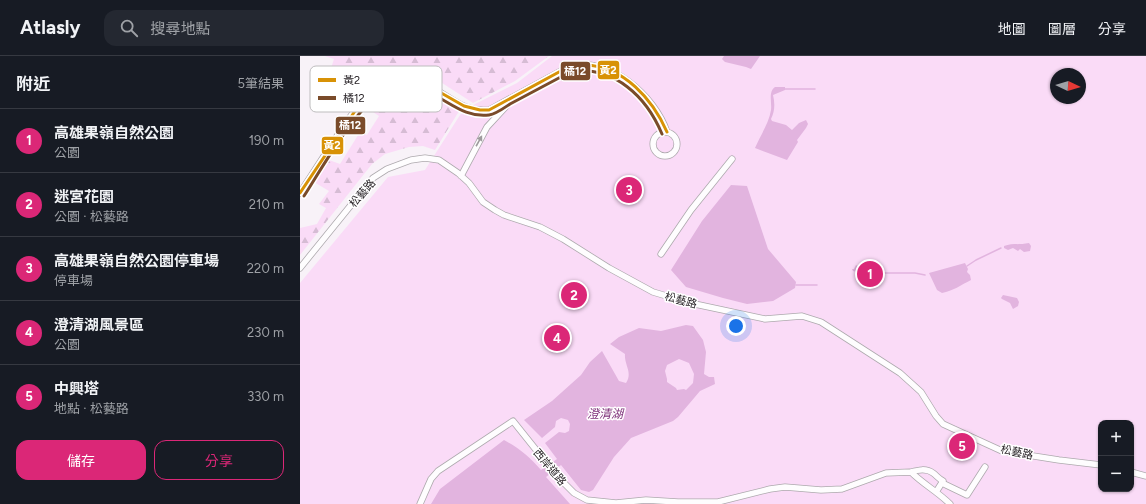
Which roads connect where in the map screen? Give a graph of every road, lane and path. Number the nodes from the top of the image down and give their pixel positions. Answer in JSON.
{"nodes":[{"id":1,"x":442,"y":94,"type":"edge"},
{"id":2,"x":516,"y":96,"type":"junction"},
{"id":3,"x":354,"y":112,"type":"edge"},
{"id":4,"x":667,"y":132,"type":"junction"},
{"id":5,"x":732,"y":159,"type":"dead end"},
{"id":6,"x":449,"y":166,"type":"junction"},
{"id":7,"x":461,"y":176,"type":"junction"},
{"id":8,"x":300,"y":193,"type":"edge"},
{"id":9,"x":477,"y":194,"type":"junction"},
{"id":10,"x":660,"y":254,"type":"dead end"},
{"id":11,"x":300,"y":268,"type":"edge"},
{"id":12,"x":1098,"y":465,"type":"edge"},
{"id":13,"x":986,"y":467,"type":"dead end"},
{"id":14,"x":911,"y":472,"type":"junction"},
{"id":15,"x":1134,"y":473,"type":"edge"},
{"id":16,"x":1146,"y":476,"type":"edge"},
{"id":17,"x":942,"y":483,"type":"junction"},
{"id":18,"x":936,"y":492,"type":"junction"},
{"id":19,"x":420,"y":504,"type":"edge"},
{"id":20,"x":950,"y":504,"type":"edge"}],
"edges":[{"from":1,"to":2,"type":"street"},
{"from":2,"to":4,"type":"street"},
{"from":7,"to":2,"type":"street","one_way":true},
{"from":3,"to":8,"type":"street"},
{"from":4,"to":4,"type":"street"},
{"from":5,"to":10,"type":"street"},
{"from":6,"to":7,"type":"street","name":"松藝路"},
{"from":6,"to":9,"type":"street"},
{"from":6,"to":11,"type":"street","name":"松藝路"},
{"from":7,"to":9,"type":"street","name":"松藝路"},
{"from":9,"to":12,"type":"street","name":"松藝路"},
{"from":13,"to":17,"type":"street","name":"西岸道路"},
{"from":14,"to":17,"type":"street","name":"西岸道路"},
{"from":14,"to":18,"type":"street"},
{"from":14,"to":19,"type":"street","name":"西岸道路"},
{"from":15,"to":16,"type":"street"},
{"from":17,"to":18,"type":"street"},
{"from":18,"to":20,"type":"street"}]}
